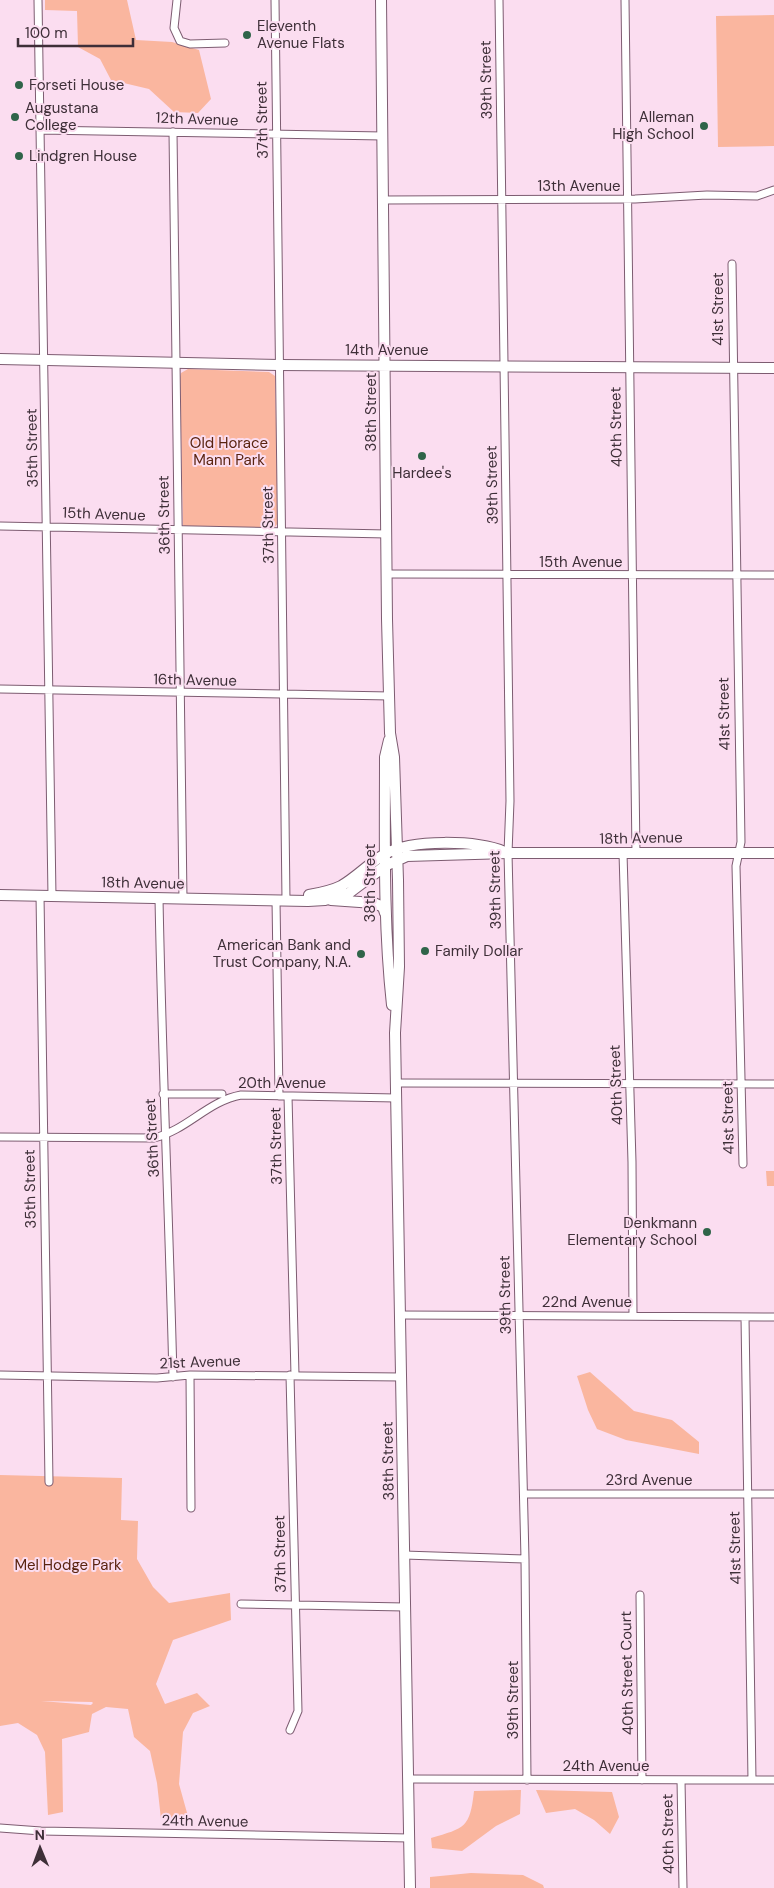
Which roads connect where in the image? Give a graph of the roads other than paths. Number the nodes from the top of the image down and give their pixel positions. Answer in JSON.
{"nodes":[{"id":1,"x":38,"y":0,"type":"edge"},
{"id":2,"x":177,"y":0,"type":"edge"},
{"id":3,"x":275,"y":0,"type":"edge"},
{"id":4,"x":381,"y":0,"type":"edge"},
{"id":5,"x":498,"y":0,"type":"edge"},
{"id":6,"x":625,"y":0,"type":"edge"},
{"id":7,"x":225,"y":43,"type":"dead end"},
{"id":8,"x":41,"y":130,"type":"junction"},
{"id":9,"x":173,"y":132,"type":"junction"},
{"id":10,"x":276,"y":136,"type":"junction"},
{"id":11,"x":383,"y":136,"type":"junction"},
{"id":12,"x":774,"y":190,"type":"edge"},
{"id":13,"x":627,"y":199,"type":"junction"},
{"id":14,"x":383,"y":200,"type":"junction"},
{"id":15,"x":502,"y":200,"type":"junction"},
{"id":16,"x":732,"y":264,"type":"dead end"},
{"id":17,"x":0,"y":359,"type":"edge"},
{"id":18,"x":45,"y":360,"type":"junction"},
{"id":19,"x":175,"y":362,"type":"junction"},
{"id":20,"x":279,"y":365,"type":"junction"},
{"id":21,"x":385,"y":365,"type":"junction"},
{"id":22,"x":504,"y":366,"type":"junction"},
{"id":23,"x":630,"y":367,"type":"junction"},
{"id":24,"x":732,"y":367,"type":"junction"},
{"id":25,"x":774,"y":368,"type":"edge"},
{"id":26,"x":0,"y":526,"type":"edge"},
{"id":27,"x":47,"y":526,"type":"junction"},
{"id":28,"x":178,"y":531,"type":"junction"},
{"id":29,"x":283,"y":533,"type":"junction"},
{"id":30,"x":387,"y":534,"type":"junction"},
{"id":31,"x":387,"y":574,"type":"junction"},
{"id":32,"x":507,"y":575,"type":"junction"},
{"id":33,"x":774,"y":575,"type":"edge"},
{"id":34,"x":632,"y":576,"type":"junction"},
{"id":35,"x":736,"y":576,"type":"junction"},
{"id":36,"x":0,"y":689,"type":"edge"},
{"id":37,"x":49,"y":690,"type":"junction"},
{"id":38,"x":180,"y":693,"type":"junction"},
{"id":39,"x":283,"y":696,"type":"junction"},
{"id":40,"x":390,"y":696,"type":"junction"},
{"id":41,"x":390,"y":733,"type":"junction"},
{"id":42,"x":740,"y":852,"type":"junction"},
{"id":43,"x":508,"y":853,"type":"junction"},
{"id":44,"x":774,"y":853,"type":"edge"},
{"id":45,"x":385,"y":854,"type":"junction"},
{"id":46,"x":398,"y":854,"type":"junction"},
{"id":47,"x":623,"y":854,"type":"junction"},
{"id":48,"x":636,"y":854,"type":"junction"},
{"id":49,"x":385,"y":866,"type":"junction"},
{"id":50,"x":0,"y":895,"type":"edge"},
{"id":51,"x":40,"y":895,"type":"junction"},
{"id":52,"x":52,"y":896,"type":"junction"},
{"id":53,"x":159,"y":898,"type":"junction"},
{"id":54,"x":183,"y":899,"type":"junction"},
{"id":55,"x":281,"y":900,"type":"junction"},
{"id":56,"x":325,"y":900,"type":"junction"},
{"id":57,"x":385,"y":913,"type":"junction"},
{"id":58,"x":395,"y":1033,"type":"junction"},
{"id":59,"x":396,"y":1083,"type":"junction"},
{"id":60,"x":513,"y":1083,"type":"junction"},
{"id":61,"x":629,"y":1084,"type":"junction"},
{"id":62,"x":742,"y":1084,"type":"junction"},
{"id":63,"x":774,"y":1084,"type":"edge"},
{"id":64,"x":163,"y":1094,"type":"junction"},
{"id":65,"x":222,"y":1094,"type":"dead end"},
{"id":66,"x":279,"y":1096,"type":"junction"},
{"id":67,"x":288,"y":1096,"type":"junction"},
{"id":68,"x":396,"y":1098,"type":"junction"},
{"id":69,"x":167,"y":1135,"type":"junction"},
{"id":70,"x":0,"y":1137,"type":"edge"},
{"id":71,"x":43,"y":1137,"type":"junction"},
{"id":72,"x":743,"y":1164,"type":"dead end"},
{"id":73,"x":400,"y":1316,"type":"junction"},
{"id":74,"x":519,"y":1316,"type":"junction"},
{"id":75,"x":633,"y":1316,"type":"junction"},
{"id":76,"x":745,"y":1317,"type":"junction"},
{"id":77,"x":774,"y":1317,"type":"edge"},
{"id":78,"x":190,"y":1374,"type":"junction"},
{"id":79,"x":0,"y":1375,"type":"edge"},
{"id":80,"x":292,"y":1375,"type":"junction"},
{"id":81,"x":47,"y":1376,"type":"junction"},
{"id":82,"x":173,"y":1377,"type":"junction"},
{"id":83,"x":401,"y":1377,"type":"junction"},
{"id":84,"x":49,"y":1482,"type":"dead end"},
{"id":85,"x":524,"y":1494,"type":"junction"},
{"id":86,"x":748,"y":1494,"type":"junction"},
{"id":87,"x":774,"y":1494,"type":"edge"},
{"id":88,"x":190,"y":1508,"type":"dead end"},
{"id":89,"x":404,"y":1555,"type":"junction"},
{"id":90,"x":526,"y":1559,"type":"junction"},
{"id":91,"x":640,"y":1596,"type":"dead end"},
{"id":92,"x":241,"y":1604,"type":"dead end"},
{"id":93,"x":295,"y":1604,"type":"junction"},
{"id":94,"x":405,"y":1607,"type":"junction"},
{"id":95,"x":290,"y":1730,"type":"dead end"},
{"id":96,"x":408,"y":1779,"type":"junction"},
{"id":97,"x":527,"y":1780,"type":"junction"},
{"id":98,"x":642,"y":1780,"type":"junction"},
{"id":99,"x":681,"y":1780,"type":"junction"},
{"id":100,"x":752,"y":1780,"type":"junction"},
{"id":101,"x":774,"y":1780,"type":"edge"},
{"id":102,"x":0,"y":1828,"type":"edge"},
{"id":103,"x":409,"y":1838,"type":"junction"},
{"id":104,"x":410,"y":1888,"type":"edge"},
{"id":105,"x":683,"y":1888,"type":"edge"}],
"edges":[{"from":1,"to":8,"type":"street","name":"35th Street"},
{"from":2,"to":7,"type":"street"},
{"from":3,"to":10,"type":"street","name":"37th Street"},
{"from":4,"to":11,"type":"street","name":"38th Street"},
{"from":5,"to":15,"type":"street","name":"39th Street"},
{"from":6,"to":13,"type":"street","name":"40th Street"},
{"from":8,"to":9,"type":"street","name":"12th Avenue"},
{"from":8,"to":18,"type":"street","name":"35th Street"},
{"from":9,"to":10,"type":"street","name":"12th Avenue"},
{"from":9,"to":19,"type":"street","name":"36th Street"},
{"from":10,"to":11,"type":"street","name":"12th Avenue"},
{"from":10,"to":20,"type":"street","name":"37th Street"},
{"from":11,"to":14,"type":"street","name":"38th Street"},
{"from":12,"to":13,"type":"street","name":"13th Avenue"},
{"from":13,"to":15,"type":"street","name":"13th Avenue"},
{"from":13,"to":23,"type":"street","name":"40th Street"},
{"from":14,"to":15,"type":"street","name":"13th Avenue"},
{"from":14,"to":21,"type":"street","name":"38th Street"},
{"from":15,"to":22,"type":"street","name":"39th Street"},
{"from":16,"to":24,"type":"street","name":"41st Street"},
{"from":17,"to":18,"type":"street","name":"14th Avenue"},
{"from":18,"to":19,"type":"street","name":"14th Avenue"},
{"from":18,"to":27,"type":"street","name":"35th Street"},
{"from":19,"to":20,"type":"street","name":"14th Avenue"},
{"from":19,"to":28,"type":"street","name":"36th Street"},
{"from":20,"to":21,"type":"street","name":"14th Avenue"},
{"from":20,"to":29,"type":"street","name":"37th Street"},
{"from":21,"to":22,"type":"street","name":"14th Avenue"},
{"from":21,"to":30,"type":"street","name":"38th Street"},
{"from":22,"to":23,"type":"street","name":"14th Avenue"},
{"from":22,"to":32,"type":"street","name":"39th Street"},
{"from":23,"to":24,"type":"street","name":"14th Avenue"},
{"from":23,"to":34,"type":"street","name":"40th Street"},
{"from":24,"to":25,"type":"street","name":"14th Avenue"},
{"from":24,"to":35,"type":"street","name":"41st Street"},
{"from":26,"to":27,"type":"street","name":"15th Avenue"},
{"from":27,"to":28,"type":"street","name":"15th Avenue"},
{"from":27,"to":37,"type":"street","name":"35th Street"},
{"from":28,"to":29,"type":"street","name":"15th Avenue"},
{"from":28,"to":38,"type":"street","name":"36th Street"},
{"from":29,"to":30,"type":"street","name":"15th Avenue"},
{"from":29,"to":39,"type":"street","name":"37th Street"},
{"from":30,"to":31,"type":"street","name":"38th Street"},
{"from":31,"to":32,"type":"street","name":"15th Avenue"},
{"from":31,"to":40,"type":"street","name":"38th Street"},
{"from":32,"to":34,"type":"street","name":"15th Avenue"},
{"from":32,"to":43,"type":"street","name":"39th Street"},
{"from":33,"to":35,"type":"street","name":"15th Avenue"},
{"from":34,"to":35,"type":"street","name":"15th Avenue"},
{"from":34,"to":48,"type":"street","name":"40th Street"},
{"from":35,"to":42,"type":"street","name":"41st Street"},
{"from":36,"to":37,"type":"street","name":"16th Avenue"},
{"from":37,"to":38,"type":"street","name":"16th Avenue"},
{"from":37,"to":52,"type":"street","name":"35th Street"},
{"from":38,"to":39,"type":"street","name":"16th Avenue"},
{"from":38,"to":54,"type":"street","name":"36th Street"},
{"from":39,"to":40,"type":"street","name":"16th Avenue"},
{"from":39,"to":55,"type":"street","name":"37th Street"},
{"from":40,"to":41,"type":"street","name":"38th Street"},
{"from":41,"to":45,"type":"street","name":"38th Street"},
{"from":41,"to":46,"type":"street","name":"38th Street"},
{"from":42,"to":44,"type":"street","name":"18th Avenue"},
{"from":42,"to":48,"type":"street","name":"18th Avenue"},
{"from":42,"to":62,"type":"street","name":"41st Street"},
{"from":43,"to":46,"type":"street","name":"18th Avenue"},
{"from":43,"to":47,"type":"street","name":"18th Avenue"},
{"from":43,"to":60,"type":"street","name":"39th Street"},
{"from":45,"to":46,"type":"street","name":"18th Avenue"},
{"from":45,"to":49,"type":"street","name":"38th Street"},
{"from":45,"to":55,"type":"street","name":"18th Avenue"},
{"from":46,"to":49,"type":"street","name":"18th Avenue"},
{"from":46,"to":58,"type":"street","name":"38th Street"},
{"from":47,"to":48,"type":"street","name":"18th Avenue"},
{"from":47,"to":61,"type":"street","name":"40th Street"},
{"from":49,"to":56,"type":"street","name":"18th Avenue"},
{"from":49,"to":57,"type":"street","name":"38th Street"},
{"from":50,"to":51,"type":"street","name":"18th Avenue"},
{"from":51,"to":52,"type":"street","name":"18th Avenue"},
{"from":51,"to":71,"type":"street","name":"35th Street"},
{"from":52,"to":53,"type":"street","name":"18th Avenue"},
{"from":53,"to":54,"type":"street","name":"18th Avenue"},
{"from":53,"to":64,"type":"street","name":"36th Street"},
{"from":54,"to":55,"type":"street","name":"18th Avenue"},
{"from":55,"to":56,"type":"street","name":"18th Avenue"},
{"from":55,"to":66,"type":"street","name":"37th Street"},
{"from":56,"to":57,"type":"street"},
{"from":57,"to":58,"type":"street","name":"38th Street"},
{"from":58,"to":59,"type":"street","name":"38th Street"},
{"from":59,"to":60,"type":"street"},
{"from":59,"to":68,"type":"street","name":"38th Street"},
{"from":60,"to":61,"type":"street"},
{"from":60,"to":74,"type":"street","name":"39th Street"},
{"from":61,"to":62,"type":"street"},
{"from":61,"to":75,"type":"street","name":"40th Street"},
{"from":62,"to":63,"type":"street"},
{"from":62,"to":72,"type":"street","name":"41st Street"},
{"from":64,"to":65,"type":"street","name":"20th Avenue"},
{"from":64,"to":69,"type":"street","name":"36th Street"},
{"from":66,"to":67,"type":"street","name":"20th Avenue"},
{"from":66,"to":69,"type":"street","name":"20th Avenue"},
{"from":67,"to":68,"type":"street","name":"20th Avenue"},
{"from":67,"to":80,"type":"street","name":"37th Street"},
{"from":68,"to":73,"type":"street","name":"38th Street"},
{"from":69,"to":71,"type":"street","name":"20th Avenue"},
{"from":69,"to":82,"type":"street","name":"36th Street"},
{"from":70,"to":71,"type":"street","name":"20th Avenue"},
{"from":71,"to":81,"type":"street","name":"35th Street"},
{"from":73,"to":74,"type":"street","name":"22nd Avenue"},
{"from":73,"to":83,"type":"street","name":"38th Street"},
{"from":74,"to":75,"type":"street","name":"22nd Avenue"},
{"from":74,"to":85,"type":"street","name":"39th Street"},
{"from":75,"to":76,"type":"street","name":"22nd Avenue"},
{"from":76,"to":77,"type":"street","name":"22nd Avenue"},
{"from":76,"to":86,"type":"street","name":"41st Street"},
{"from":78,"to":80,"type":"street","name":"21st Avenue"},
{"from":78,"to":82,"type":"street","name":"21st Avenue"},
{"from":78,"to":88,"type":"street"},
{"from":79,"to":81,"type":"street","name":"21st Avenue"},
{"from":80,"to":83,"type":"street","name":"21st Avenue"},
{"from":80,"to":93,"type":"street","name":"37th Street"},
{"from":81,"to":82,"type":"street","name":"21st Avenue"},
{"from":81,"to":84,"type":"street","name":"35th Street"},
{"from":83,"to":89,"type":"street","name":"38th Street"},
{"from":85,"to":86,"type":"street","name":"23rd Avenue"},
{"from":85,"to":90,"type":"street","name":"39th Street"},
{"from":86,"to":87,"type":"street","name":"23rd Avenue"},
{"from":86,"to":100,"type":"street","name":"41st Street"},
{"from":89,"to":90,"type":"street"},
{"from":89,"to":94,"type":"street","name":"38th Street"},
{"from":90,"to":97,"type":"street","name":"39th Street"},
{"from":91,"to":98,"type":"street","name":"40th Street Court"},
{"from":92,"to":93,"type":"street"},
{"from":93,"to":94,"type":"street"},
{"from":93,"to":95,"type":"street","name":"37th Street"},
{"from":94,"to":96,"type":"street","name":"38th Street"},
{"from":96,"to":97,"type":"street","name":"24th Avenue"},
{"from":96,"to":103,"type":"street","name":"38th Street"},
{"from":97,"to":98,"type":"street","name":"24th Avenue"},
{"from":98,"to":99,"type":"street","name":"24th Avenue"},
{"from":99,"to":100,"type":"street","name":"24th Avenue"},
{"from":99,"to":105,"type":"street","name":"40th Street"},
{"from":100,"to":101,"type":"street","name":"24th Avenue"},
{"from":102,"to":103,"type":"street","name":"24th Avenue"},
{"from":103,"to":104,"type":"street","name":"38th Street"}]}
